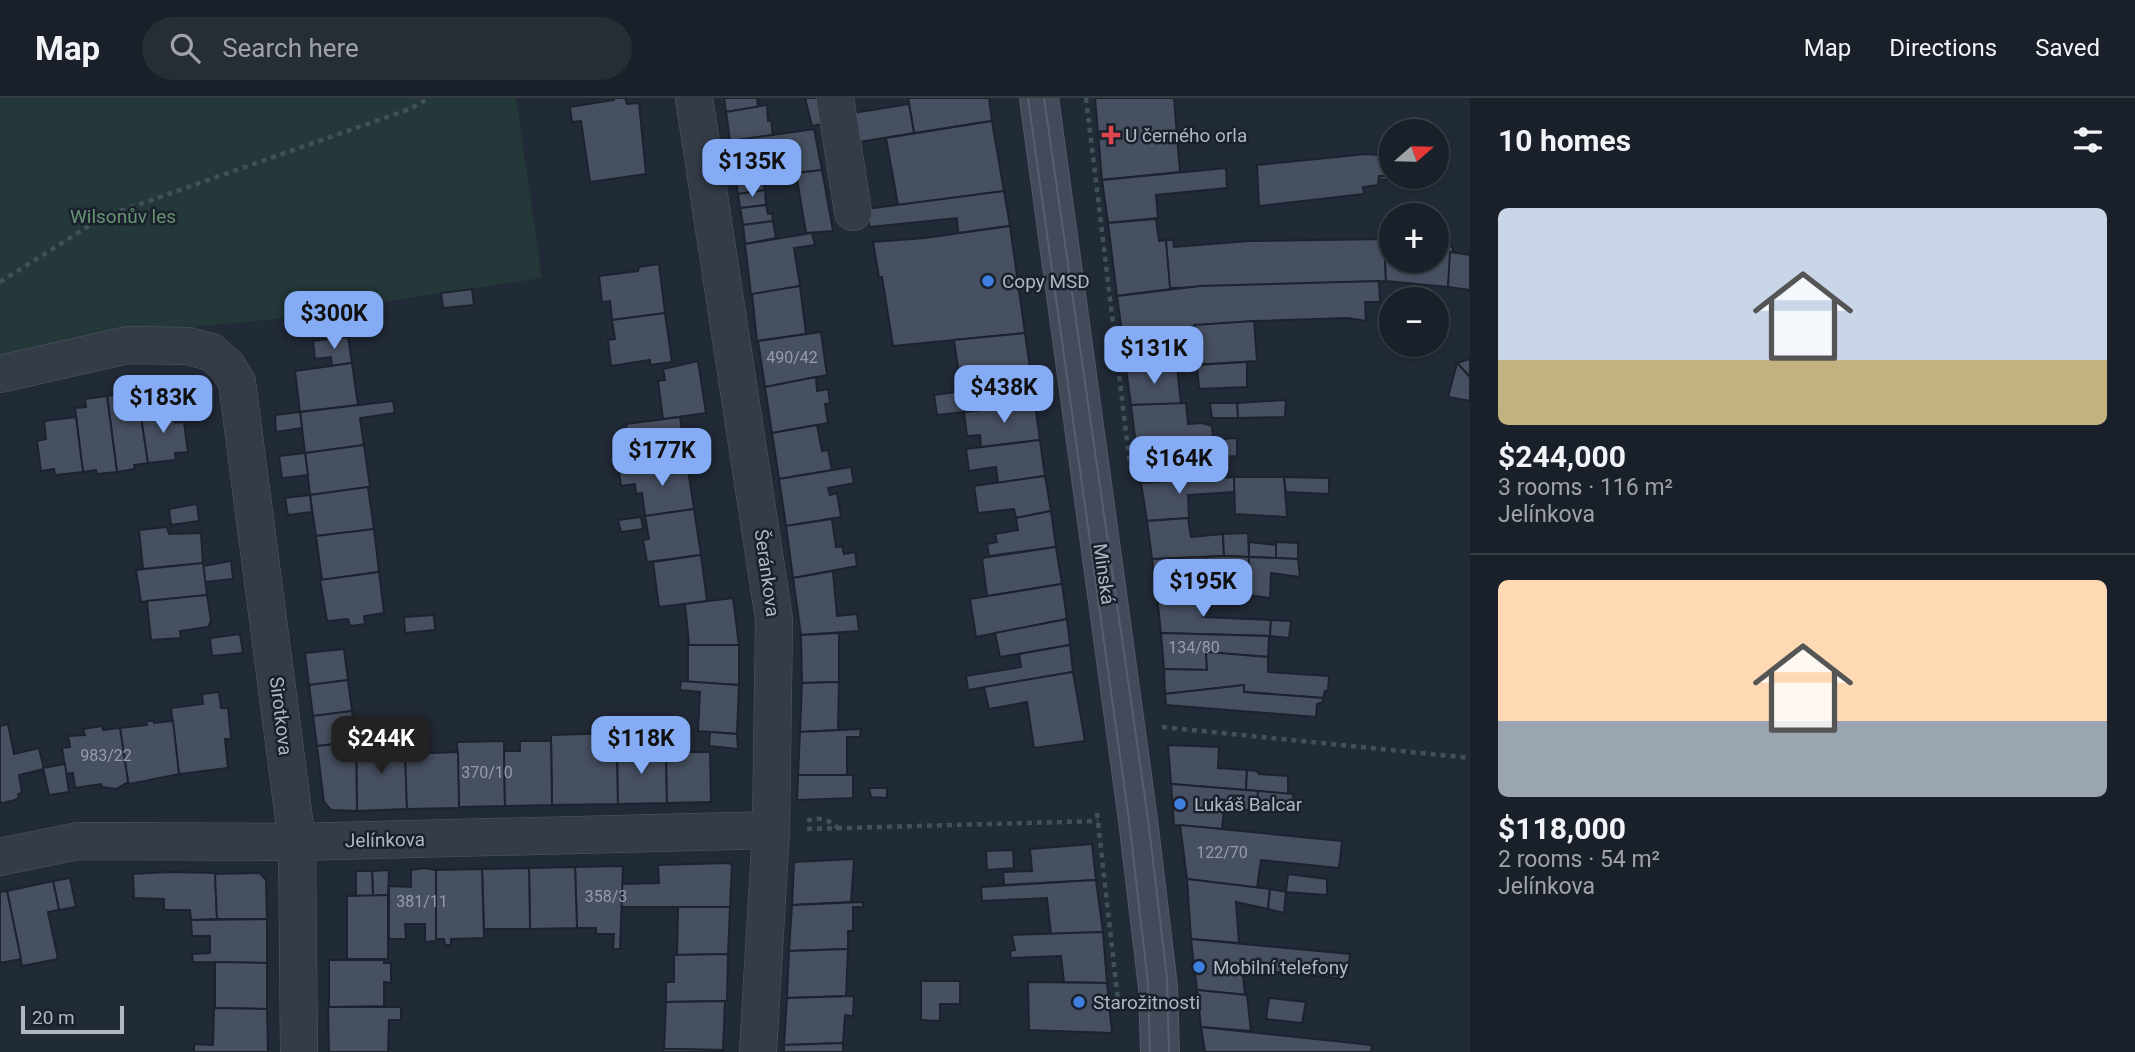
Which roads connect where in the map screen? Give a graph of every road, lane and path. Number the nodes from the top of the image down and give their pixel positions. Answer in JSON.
{"nodes":[{"id":1,"x":429,"y":98,"type":"edge"},
{"id":2,"x":694,"y":98,"type":"edge"},
{"id":3,"x":835,"y":98,"type":"edge"},
{"id":4,"x":1039,"y":98,"type":"edge"},
{"id":5,"x":853,"y":212,"type":"dead end"},
{"id":6,"x":0,"y":282,"type":"edge"},
{"id":7,"x":0,"y":374,"type":"edge"},
{"id":8,"x":1158,"y":726,"type":"dead end"},
{"id":9,"x":1470,"y":758,"type":"edge"},
{"id":10,"x":787,"y":827,"type":"junction"},
{"id":11,"x":822,"y":829,"type":"dead end"},
{"id":12,"x":839,"y":829,"type":"junction"},
{"id":13,"x":297,"y":842,"type":"junction"},
{"id":14,"x":0,"y":857,"type":"edge"},
{"id":15,"x":1119,"y":1016,"type":"dead end"},
{"id":16,"x":299,"y":1052,"type":"edge"},
{"id":17,"x":758,"y":1052,"type":"edge"},
{"id":18,"x":1160,"y":1052,"type":"edge"}],
"edges":[{"from":1,"to":6,"type":"path"},
{"from":2,"to":10,"type":"street","name":"Šeránkova"},
{"from":3,"to":5,"type":"street"},
{"from":4,"to":18,"type":"street","name":"Minská"},
{"from":7,"to":13,"type":"street","name":"Sirotkova"},
{"from":8,"to":9,"type":"path"},
{"from":10,"to":12,"type":"path"},
{"from":10,"to":13,"type":"street","name":"Jelínkova"},
{"from":10,"to":17,"type":"street","name":"Šeránkova"},
{"from":11,"to":12,"type":"path"},
{"from":12,"to":15,"type":"path"},
{"from":13,"to":14,"type":"street","name":"Jelínkova"},
{"from":13,"to":16,"type":"street","name":"Sirotkova"}]}
